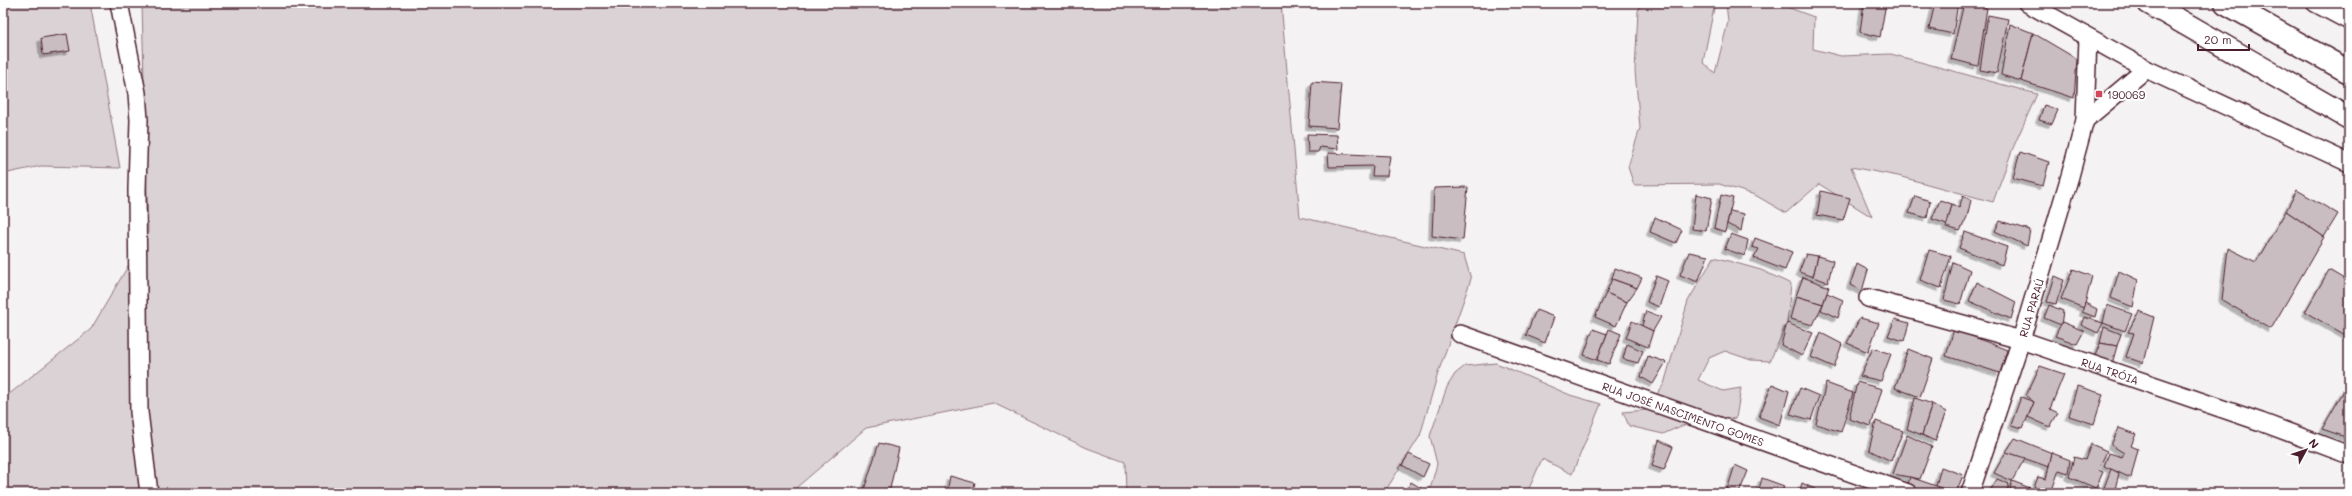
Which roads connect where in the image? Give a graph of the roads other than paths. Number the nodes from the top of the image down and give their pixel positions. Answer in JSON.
{"nodes":[{"id":1,"x":119,"y":3,"type":"edge"},
{"id":2,"x":2027,"y":3,"type":"edge"},
{"id":3,"x":2149,"y":3,"type":"edge"},
{"id":4,"x":2226,"y":3,"type":"edge"},
{"id":5,"x":2315,"y":3,"type":"edge"},
{"id":6,"x":2349,"y":21,"type":"edge"},
{"id":7,"x":2088,"y":38,"type":"junction"},
{"id":8,"x":2146,"y":69,"type":"junction"},
{"id":9,"x":2349,"y":72,"type":"edge"},
{"id":10,"x":2349,"y":118,"type":"edge"},
{"id":11,"x":2084,"y":120,"type":"junction"},
{"id":12,"x":2349,"y":163,"type":"edge"},
{"id":13,"x":1868,"y":298,"type":"dead end"},
{"id":14,"x":1460,"y":334,"type":"dead end"},
{"id":15,"x":2021,"y":340,"type":"junction"},
{"id":16,"x":2349,"y":455,"type":"edge"},
{"id":17,"x":149,"y":493,"type":"edge"},
{"id":18,"x":1908,"y":493,"type":"edge"},
{"id":19,"x":1970,"y":493,"type":"edge"}],
"edges":[{"from":1,"to":17,"type":"street"},
{"from":2,"to":7,"type":"street"},
{"from":3,"to":10,"type":"highway"},
{"from":4,"to":9,"type":"highway"},
{"from":5,"to":6,"type":"street"},
{"from":7,"to":8,"type":"street"},
{"from":7,"to":11,"type":"street","name":"RUA PARAÚ"},
{"from":8,"to":11,"type":"street"},
{"from":8,"to":12,"type":"street"},
{"from":11,"to":15,"type":"street","name":"RUA PARAÚ"},
{"from":13,"to":15,"type":"street","name":"RUA TRÓIA"},
{"from":14,"to":18,"type":"street","name":"RUA JOSÉ NASCIMENTO GOMES"},
{"from":15,"to":16,"type":"street","name":"RUA TRÓIA"},
{"from":15,"to":19,"type":"street","name":"RUA PARAÚ"}]}
